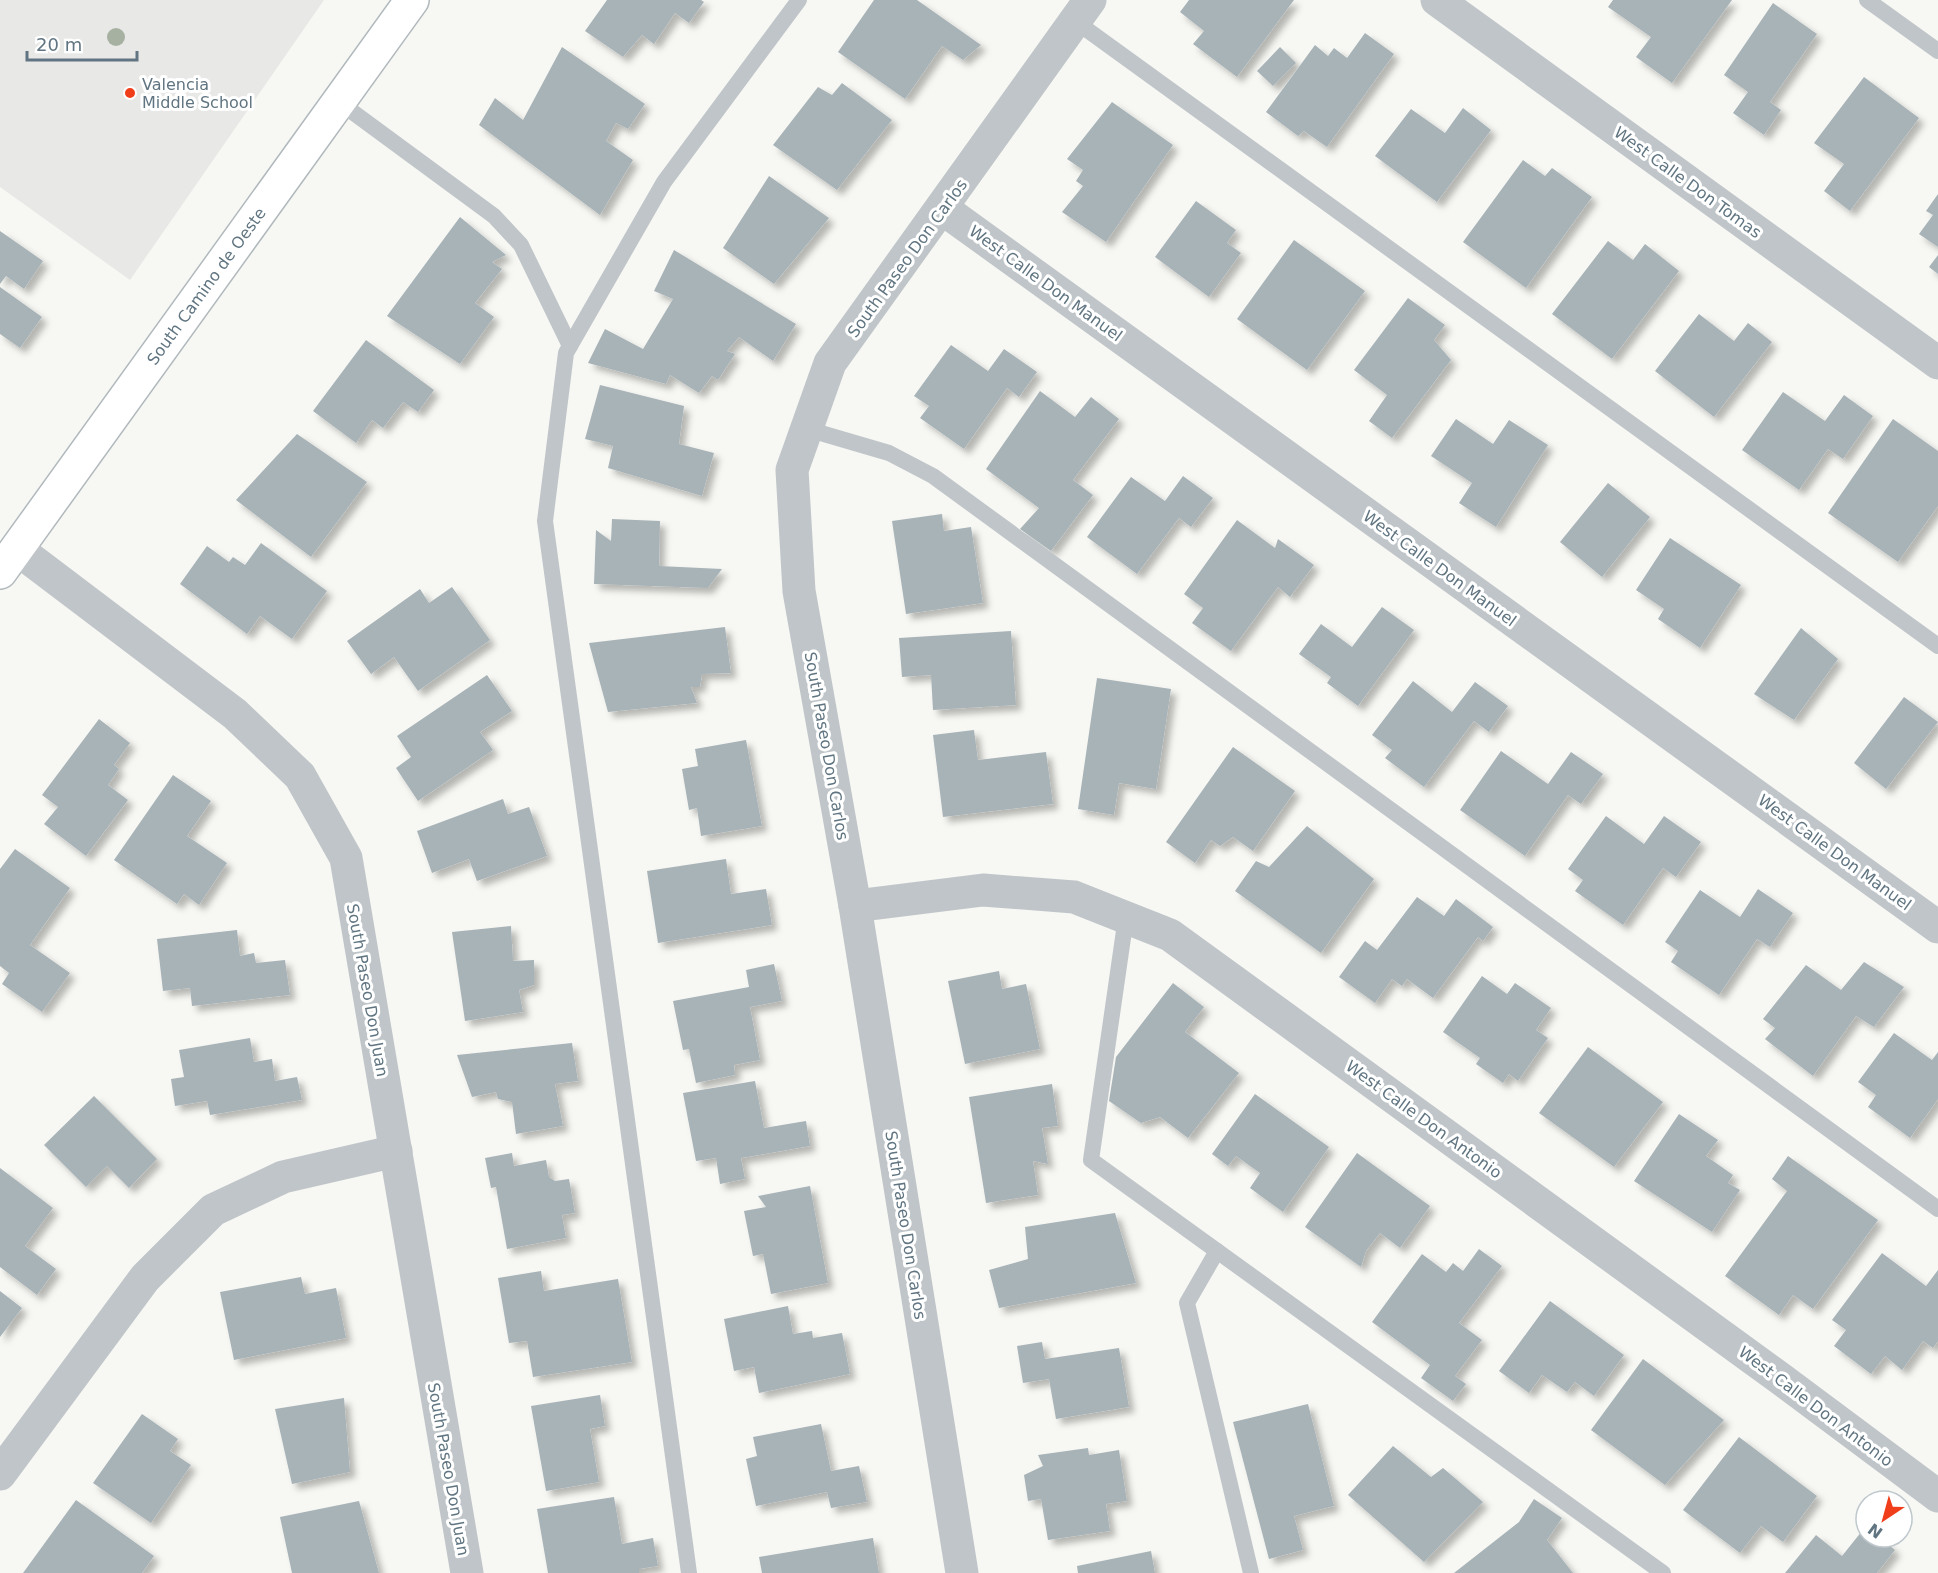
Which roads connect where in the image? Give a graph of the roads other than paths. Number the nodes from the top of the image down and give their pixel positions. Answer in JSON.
{"nodes":[{"id":1,"x":412,"y":0,"type":"edge"},
{"id":2,"x":799,"y":0,"type":"edge"},
{"id":3,"x":1437,"y":0,"type":"edge"},
{"id":4,"x":1867,"y":0,"type":"edge"},
{"id":5,"x":1083,"y":10,"type":"edge"},
{"id":6,"x":1938,"y":51,"type":"edge"},
{"id":7,"x":339,"y":102,"type":"junction"},
{"id":8,"x":943,"y":209,"type":"junction"},
{"id":9,"x":570,"y":346,"type":"junction"},
{"id":10,"x":1938,"y":363,"type":"edge"},
{"id":11,"x":807,"y":429,"type":"junction"},
{"id":12,"x":9,"y":560,"type":"edge"},
{"id":13,"x":1938,"y":646,"type":"edge"},
{"id":14,"x":855,"y":906,"type":"junction"},
{"id":15,"x":1126,"y":917,"type":"junction"},
{"id":16,"x":1938,"y":927,"type":"edge"},
{"id":17,"x":396,"y":1151,"type":"junction"},
{"id":18,"x":1938,"y":1209,"type":"edge"},
{"id":19,"x":1217,"y":1251,"type":"junction"},
{"id":20,"x":0,"y":1474,"type":"edge"},
{"id":21,"x":1938,"y":1496,"type":"edge"},
{"id":22,"x":467,"y":1573,"type":"edge"},
{"id":23,"x":689,"y":1573,"type":"edge"},
{"id":24,"x":962,"y":1573,"type":"edge"},
{"id":25,"x":1251,"y":1573,"type":"edge"},
{"id":26,"x":1662,"y":1573,"type":"edge"}],
"edges":[{"from":1,"to":7,"type":"street","name":"South Camino de Oeste"},
{"from":2,"to":9,"type":"lane"},
{"from":3,"to":10,"type":"street","name":"West Calle Don Tomas"},
{"from":4,"to":6,"type":"lane"},
{"from":5,"to":8,"type":"street","name":"South Paseo Don Carlos"},
{"from":5,"to":13,"type":"lane"},
{"from":7,"to":9,"type":"lane"},
{"from":7,"to":12,"type":"street","name":"South Camino de Oeste"},
{"from":8,"to":11,"type":"street","name":"South Paseo Don Carlos"},
{"from":8,"to":16,"type":"street","name":"West Calle Don Manuel"},
{"from":9,"to":23,"type":"lane"},
{"from":11,"to":14,"type":"street","name":"South Paseo Don Carlos"},
{"from":11,"to":18,"type":"lane"},
{"from":12,"to":17,"type":"street","name":"South Paseo Don Juan"},
{"from":14,"to":15,"type":"street","name":"West Calle Don Antonio"},
{"from":14,"to":24,"type":"street","name":"South Paseo Don Carlos"},
{"from":15,"to":19,"type":"lane"},
{"from":15,"to":21,"type":"street","name":"West Calle Don Antonio"},
{"from":17,"to":20,"type":"street"},
{"from":17,"to":22,"type":"street","name":"South Paseo Don Juan"},
{"from":19,"to":25,"type":"lane"},
{"from":19,"to":26,"type":"lane"}]}
